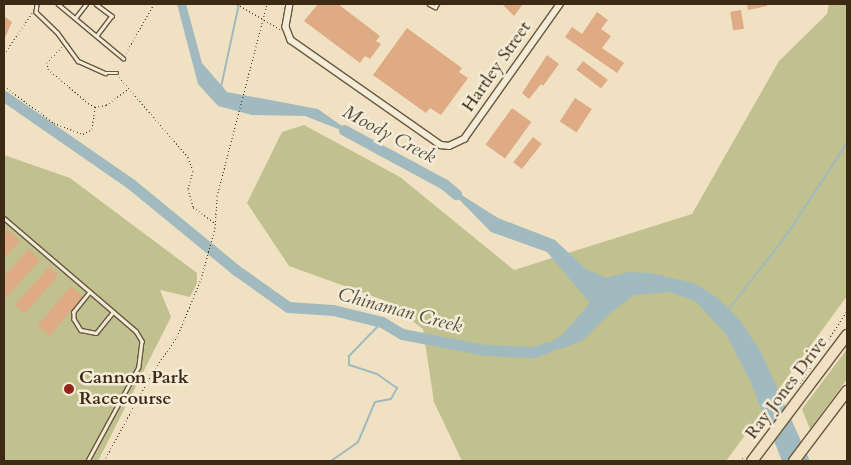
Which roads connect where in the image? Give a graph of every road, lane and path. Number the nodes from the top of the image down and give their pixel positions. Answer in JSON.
{"nodes":[{"id":1,"x":37,"y":4,"type":"edge"},
{"id":2,"x":58,"y":4,"type":"edge"},
{"id":3,"x":86,"y":4,"type":"edge"},
{"id":4,"x":96,"y":4,"type":"edge"},
{"id":5,"x":154,"y":4,"type":"edge"},
{"id":6,"x":238,"y":4,"type":"edge"},
{"id":7,"x":267,"y":4,"type":"edge"},
{"id":8,"x":290,"y":4,"type":"edge"},
{"id":9,"x":429,"y":4,"type":"edge"},
{"id":10,"x":437,"y":4,"type":"edge"},
{"id":11,"x":560,"y":4,"type":"edge"},
{"id":12,"x":36,"y":9,"type":"junction"},
{"id":13,"x":76,"y":17,"type":"junction"},
{"id":14,"x":262,"y":21,"type":"junction"},
{"id":15,"x":286,"y":30,"type":"junction"},
{"id":16,"x":97,"y":36,"type":"junction"},
{"id":17,"x":64,"y":44,"type":"junction"},
{"id":18,"x":4,"y":54,"type":"edge"},
{"id":19,"x":123,"y":58,"type":"joint"},
{"id":20,"x":117,"y":72,"type":"joint"},
{"id":21,"x":4,"y":86,"type":"edge"},
{"id":22,"x":128,"y":88,"type":"junction"},
{"id":23,"x":95,"y":107,"type":"junction"},
{"id":24,"x":4,"y":218,"type":"edge"},
{"id":25,"x":215,"y":223,"type":"junction"},
{"id":26,"x":90,"y":292,"type":"junction"},
{"id":27,"x":113,"y":312,"type":"junction"},
{"id":28,"x":847,"y":312,"type":"edge"},
{"id":29,"x":847,"y":335,"type":"edge"},
{"id":30,"x":798,"y":386,"type":"dead end"},
{"id":31,"x":847,"y":391,"type":"edge"},
{"id":32,"x":749,"y":458,"type":"edge"},
{"id":33,"x":88,"y":461,"type":"edge"},
{"id":34,"x":104,"y":461,"type":"edge"},
{"id":35,"x":740,"y":461,"type":"edge"},
{"id":36,"x":794,"y":461,"type":"edge"}],
"edges":[{"from":1,"to":12,"type":"lane"},
{"from":2,"to":13,"type":"lane"},
{"from":3,"to":13,"type":"lane"},
{"from":4,"to":16,"type":"lane"},
{"from":5,"to":19,"type":"path"},
{"from":6,"to":14,"type":"path"},
{"from":7,"to":14,"type":"path"},
{"from":8,"to":15,"type":"street"},
{"from":9,"to":10,"type":"lane"},
{"from":11,"to":15,"type":"street","name":"Hartley Street"},
{"from":12,"to":17,"type":"lane"},
{"from":12,"to":18,"type":"path"},
{"from":13,"to":16,"type":"lane"},
{"from":14,"to":15,"type":"path"},
{"from":14,"to":25,"type":"path"},
{"from":16,"to":19,"type":"lane"},
{"from":17,"to":20,"type":"lane"},
{"from":17,"to":23,"type":"path"},
{"from":20,"to":22,"type":"path"},
{"from":21,"to":23,"type":"path"},
{"from":22,"to":23,"type":"path"},
{"from":22,"to":25,"type":"path"},
{"from":24,"to":26,"type":"lane"},
{"from":25,"to":34,"type":"path"},
{"from":26,"to":27,"type":"lane"},
{"from":26,"to":27,"type":"lane"},
{"from":27,"to":33,"type":"lane"},
{"from":28,"to":30,"type":"path"},
{"from":29,"to":32,"type":"highway","name":"Ray Jones Drive"},
{"from":31,"to":36,"type":"highway"},
{"from":32,"to":35,"type":"path"}]}
